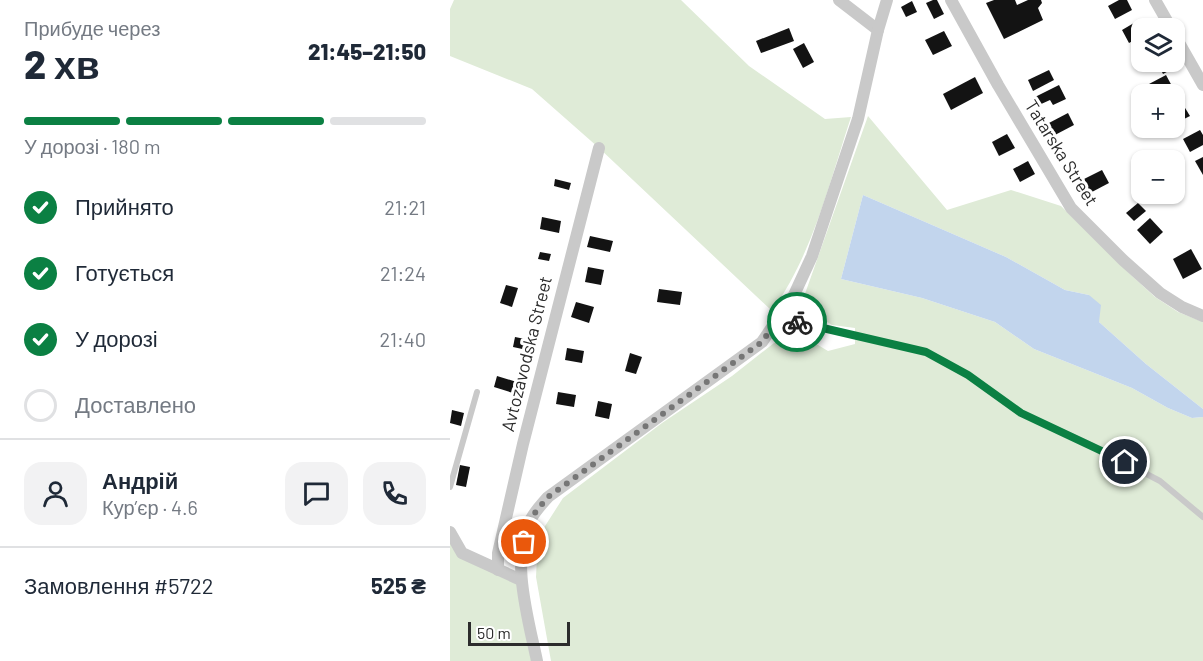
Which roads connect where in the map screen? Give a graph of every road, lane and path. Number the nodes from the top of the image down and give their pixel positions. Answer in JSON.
{"nodes":[{"id":1,"x":839,"y":0,"type":"edge"},
{"id":2,"x":887,"y":0,"type":"edge"},
{"id":3,"x":951,"y":0,"type":"edge"},
{"id":4,"x":1155,"y":0,"type":"edge"},
{"id":5,"x":1165,"y":18,"type":"edge"},
{"id":6,"x":878,"y":30,"type":"junction"},
{"id":7,"x":1185,"y":53,"type":"edge"},
{"id":8,"x":1203,"y":85,"type":"edge"},
{"id":9,"x":599,"y":147,"type":"dead end"},
{"id":10,"x":1203,"y":316,"type":"edge"},
{"id":11,"x":779,"y":317,"type":"junction"},
{"id":12,"x":477,"y":392,"type":"dead end"},
{"id":13,"x":450,"y":487,"type":"edge"},
{"id":14,"x":1203,"y":516,"type":"edge"},
{"id":15,"x":450,"y":532,"type":"edge"},
{"id":16,"x":498,"y":570,"type":"junction"},
{"id":17,"x":520,"y":580,"type":"junction"},
{"id":18,"x":537,"y":661,"type":"edge"}],
"edges":[{"from":1,"to":6,"type":"street"},
{"from":2,"to":6,"type":"street"},
{"from":3,"to":10,"type":"street","name":"Tatarska Street"},
{"from":4,"to":5,"type":"street"},
{"from":6,"to":11,"type":"street"},
{"from":7,"to":8,"type":"street"},
{"from":9,"to":16,"type":"street","name":"Avtozavodska Street"},
{"from":11,"to":14,"type":"lane"},
{"from":11,"to":17,"type":"street"},
{"from":12,"to":13,"type":"lane"},
{"from":15,"to":16,"type":"street"},
{"from":16,"to":17,"type":"street"},
{"from":17,"to":18,"type":"street"}]}
